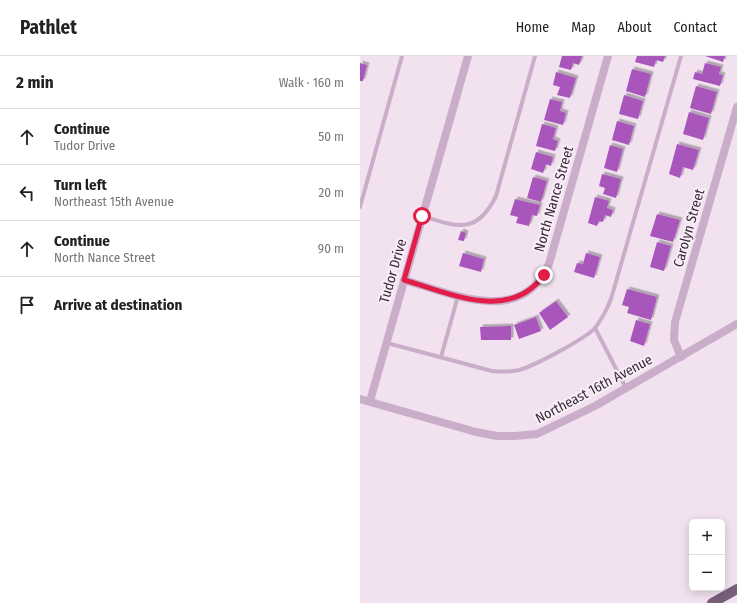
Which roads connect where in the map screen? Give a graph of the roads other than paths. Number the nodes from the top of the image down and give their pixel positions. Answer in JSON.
{"nodes":[{"id":1,"x":402,"y":56,"type":"edge"},
{"id":2,"x":468,"y":56,"type":"edge"},
{"id":3,"x":535,"y":56,"type":"edge"},
{"id":4,"x":608,"y":56,"type":"edge"},
{"id":5,"x":681,"y":56,"type":"edge"},
{"id":6,"x":737,"y":107,"type":"edge"},
{"id":7,"x":360,"y":207,"type":"edge"},
{"id":8,"x":422,"y":216,"type":"junction"},
{"id":9,"x":404,"y":280,"type":"junction"},
{"id":10,"x":458,"y":295,"type":"junction"},
{"id":11,"x":737,"y":324,"type":"edge"},
{"id":12,"x":595,"y":328,"type":"junction"},
{"id":13,"x":386,"y":343,"type":"junction"},
{"id":14,"x":441,"y":357,"type":"junction"},
{"id":15,"x":682,"y":357,"type":"junction"},
{"id":16,"x":626,"y":388,"type":"junction"},
{"id":17,"x":360,"y":398,"type":"edge"},
{"id":18,"x":370,"y":401,"type":"junction"},
{"id":19,"x":737,"y":589,"type":"edge"},
{"id":20,"x":712,"y":603,"type":"edge"}],
"edges":[{"from":1,"to":7,"type":"lane"},
{"from":2,"to":8,"type":"street","name":"Tudor Drive"},
{"from":3,"to":8,"type":"lane"},
{"from":4,"to":10,"type":"street","name":"North Nance Street"},
{"from":5,"to":12,"type":"lane"},
{"from":6,"to":15,"type":"street","name":"Carolyn Street"},
{"from":8,"to":9,"type":"street","name":"Tudor Drive"},
{"from":9,"to":10,"type":"street","name":"North Nance Street"},
{"from":9,"to":13,"type":"street","name":"Tudor Drive"},
{"from":10,"to":14,"type":"lane"},
{"from":11,"to":15,"type":"street","name":"Northeast 16th Avenue"},
{"from":12,"to":14,"type":"lane"},
{"from":12,"to":16,"type":"lane"},
{"from":13,"to":14,"type":"lane"},
{"from":13,"to":18,"type":"street","name":"Tudor Drive"},
{"from":15,"to":16,"type":"street","name":"Northeast 16th Avenue"},
{"from":16,"to":18,"type":"street","name":"Northeast 16th Avenue"},
{"from":17,"to":18,"type":"street","name":"Northeast 16th Avenue"},
{"from":19,"to":20,"type":"main road"}]}
